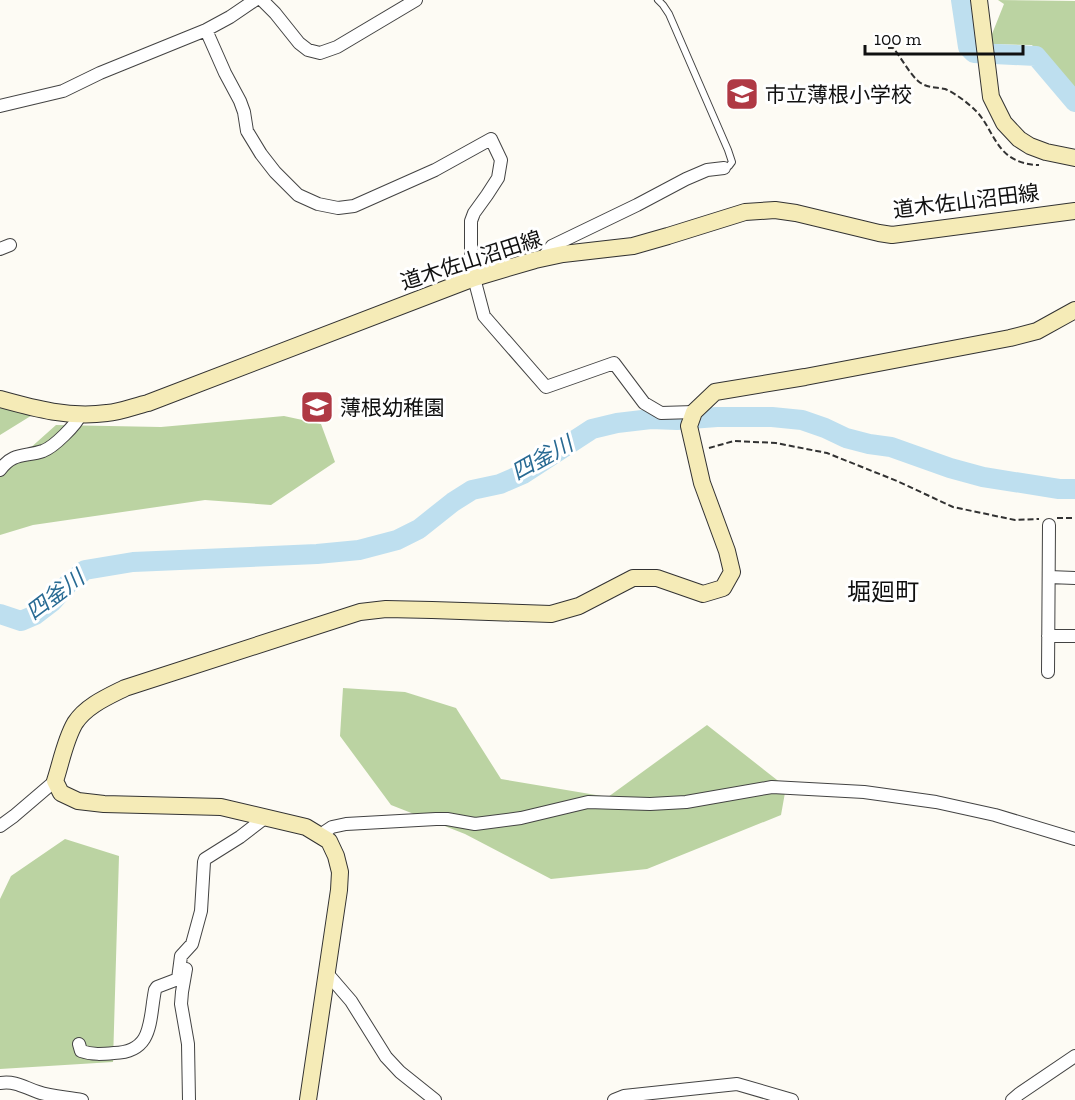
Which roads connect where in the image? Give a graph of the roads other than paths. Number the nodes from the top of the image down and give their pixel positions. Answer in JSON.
{"nodes":[{"id":1,"x":255,"y":0,"type":"edge"},
{"id":2,"x":262,"y":0,"type":"edge"},
{"id":3,"x":416,"y":0,"type":"edge"},
{"id":4,"x":658,"y":0,"type":"edge"},
{"id":5,"x":980,"y":0,"type":"edge"},
{"id":6,"x":206,"y":30,"type":"junction"},
{"id":7,"x":0,"y":106,"type":"edge"},
{"id":8,"x":1075,"y":158,"type":"edge"},
{"id":9,"x":724,"y":168,"type":"joint"},
{"id":10,"x":1075,"y":211,"type":"edge"},
{"id":11,"x":542,"y":259,"type":"junction"},
{"id":12,"x":474,"y":279,"type":"junction"},
{"id":13,"x":1075,"y":310,"type":"edge"},
{"id":14,"x":0,"y":399,"type":"edge"},
{"id":15,"x":694,"y":412,"type":"junction"},
{"id":16,"x":81,"y":414,"type":"junction"},
{"id":17,"x":0,"y":470,"type":"edge"},
{"id":18,"x":1050,"y":521,"type":"road end"},
{"id":19,"x":1049,"y":577,"type":"junction"},
{"id":20,"x":1075,"y":578,"type":"edge"},
{"id":21,"x":1048,"y":636,"type":"junction"},
{"id":22,"x":1075,"y":636,"type":"edge"},
{"id":23,"x":1048,"y":672,"type":"dead end"},
{"id":24,"x":55,"y":781,"type":"junction"},
{"id":25,"x":266,"y":817,"type":"junction"},
{"id":26,"x":0,"y":826,"type":"edge"},
{"id":27,"x":320,"y":835,"type":"junction"},
{"id":28,"x":1075,"y":839,"type":"edge"},
{"id":29,"x":190,"y":948,"type":"junction"},
{"id":30,"x":326,"y":972,"type":"junction"},
{"id":31,"x":79,"y":1044,"type":"dead end"},
{"id":32,"x":1075,"y":1056,"type":"edge"},
{"id":33,"x":0,"y":1083,"type":"edge"},
{"id":34,"x":82,"y":1100,"type":"edge"},
{"id":35,"x":189,"y":1100,"type":"edge"},
{"id":36,"x":308,"y":1100,"type":"edge"},
{"id":37,"x":435,"y":1100,"type":"edge"},
{"id":38,"x":614,"y":1100,"type":"edge"},
{"id":39,"x":792,"y":1100,"type":"edge"},
{"id":40,"x":1012,"y":1100,"type":"edge"}],
"edges":[{"from":1,"to":6,"type":"street"},
{"from":2,"to":3,"type":"street"},
{"from":4,"to":9,"type":"lane"},
{"from":5,"to":8,"type":"street"},
{"from":6,"to":7,"type":"street"},
{"from":6,"to":12,"type":"street"},
{"from":9,"to":11,"type":"street"},
{"from":10,"to":11,"type":"street","name":"道木佐山沼田線"},
{"from":11,"to":12,"type":"street","name":"道木佐山沼田線"},
{"from":12,"to":15,"type":"street"},
{"from":12,"to":16,"type":"street","name":"道木佐山沼田線"},
{"from":13,"to":15,"type":"street"},
{"from":14,"to":16,"type":"street","name":"道木佐山沼田線"},
{"from":15,"to":24,"type":"street"},
{"from":16,"to":17,"type":"street"},
{"from":18,"to":19,"type":"street"},
{"from":19,"to":20,"type":"street"},
{"from":19,"to":21,"type":"street"},
{"from":21,"to":22,"type":"street"},
{"from":21,"to":23,"type":"street"},
{"from":24,"to":25,"type":"street"},
{"from":24,"to":26,"type":"street"},
{"from":25,"to":27,"type":"street"},
{"from":25,"to":29,"type":"street"},
{"from":27,"to":28,"type":"street"},
{"from":27,"to":30,"type":"street"},
{"from":29,"to":31,"type":"street"},
{"from":29,"to":35,"type":"street"},
{"from":30,"to":36,"type":"street"},
{"from":30,"to":37,"type":"street"},
{"from":32,"to":40,"type":"street"},
{"from":33,"to":34,"type":"street"},
{"from":38,"to":39,"type":"street"}]}
